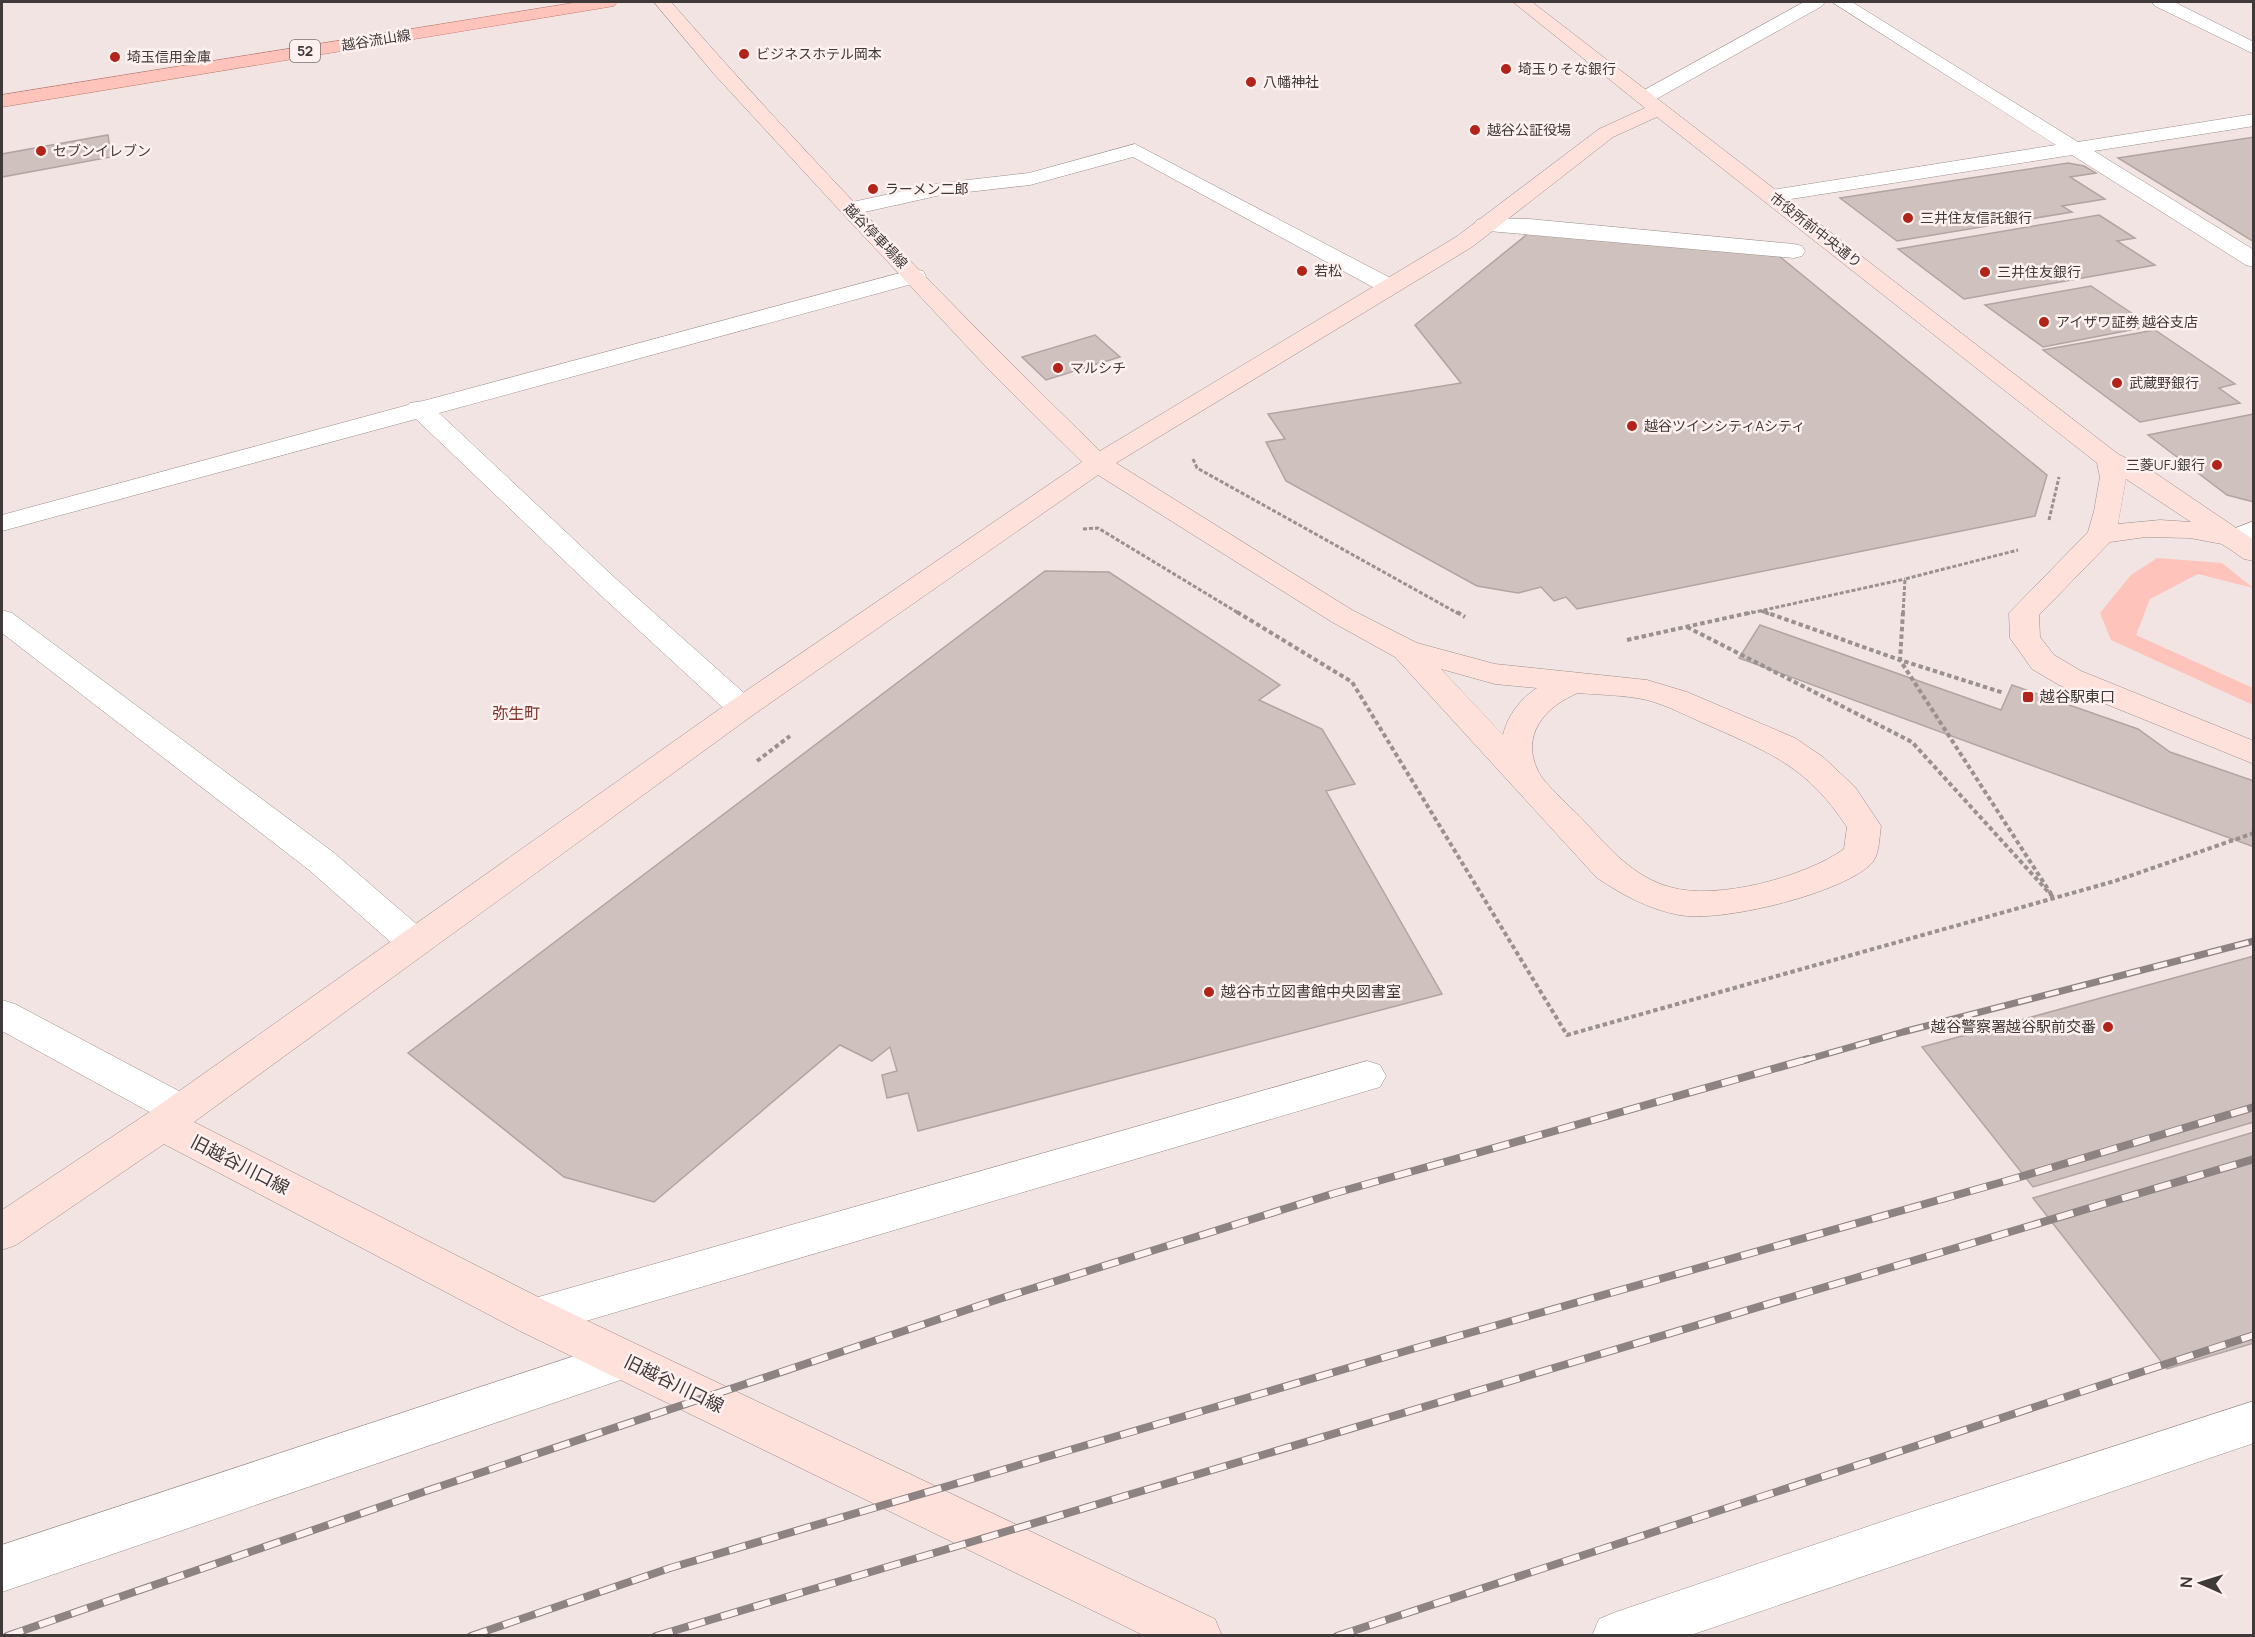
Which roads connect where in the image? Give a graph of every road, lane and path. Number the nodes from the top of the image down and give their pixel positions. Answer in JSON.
{"nodes":[{"id":1,"x":608,"y":2,"type":"edge"},
{"id":2,"x":662,"y":2,"type":"edge"},
{"id":3,"x":1522,"y":2,"type":"edge"},
{"id":4,"x":1816,"y":2,"type":"edge"},
{"id":5,"x":1841,"y":2,"type":"edge"},
{"id":6,"x":2161,"y":2,"type":"edge"},
{"id":7,"x":2253,"y":49,"type":"edge"},
{"id":8,"x":2,"y":101,"type":"edge"},
{"id":9,"x":1651,"y":103,"type":"junction"},
{"id":10,"x":2253,"y":120,"type":"edge"},
{"id":11,"x":2075,"y":148,"type":"junction"},
{"id":12,"x":1772,"y":196,"type":"junction"},
{"id":13,"x":851,"y":209,"type":"junction"},
{"id":14,"x":1485,"y":225,"type":"junction"},
{"id":15,"x":1794,"y":251,"type":"dead end"},
{"id":16,"x":2253,"y":260,"type":"edge"},
{"id":17,"x":915,"y":276,"type":"junction"},
{"id":18,"x":1390,"y":287,"type":"junction"},
{"id":19,"x":419,"y":408,"type":"junction"},
{"id":20,"x":1193,"y":458,"type":"dead end"},
{"id":21,"x":2109,"y":460,"type":"junction"},
{"id":22,"x":1098,"y":463,"type":"junction"},
{"id":23,"x":2061,"y":469,"type":"dead end"},
{"id":24,"x":2049,"y":522,"type":"dead end"},
{"id":25,"x":2,"y":523,"type":"edge"},
{"id":26,"x":2101,"y":535,"type":"junction"},
{"id":27,"x":2247,"y":540,"type":"edge"},
{"id":28,"x":2020,"y":550,"type":"dead end"},
{"id":29,"x":1905,"y":579,"type":"junction"},
{"id":30,"x":1760,"y":611,"type":"junction"},
{"id":31,"x":1466,"y":617,"type":"dead end"},
{"id":32,"x":2,"y":619,"type":"edge"},
{"id":33,"x":1686,"y":627,"type":"junction"},
{"id":34,"x":1620,"y":642,"type":"dead end"},
{"id":35,"x":1406,"y":650,"type":"junction"},
{"id":36,"x":1900,"y":660,"type":"junction"},
{"id":37,"x":1574,"y":683,"type":"junction"},
{"id":38,"x":2014,"y":696,"type":"dead end"},
{"id":39,"x":742,"y":708,"type":"junction"},
{"id":40,"x":2253,"y":753,"type":"edge"},
{"id":41,"x":1524,"y":778,"type":"junction"},
{"id":42,"x":415,"y":943,"type":"junction"},
{"id":43,"x":2,"y":1014,"type":"edge"},
{"id":44,"x":1367,"y":1076,"type":"dead end"},
{"id":45,"x":171,"y":1117,"type":"junction"},
{"id":46,"x":2,"y":1232,"type":"edge"},
{"id":47,"x":535,"y":1317,"type":"junction"},
{"id":48,"x":623,"y":1360,"type":"junction"},
{"id":49,"x":2253,"y":1422,"type":"edge"},
{"id":50,"x":2,"y":1569,"type":"edge"},
{"id":51,"x":1193,"y":1634,"type":"edge"},
{"id":52,"x":1616,"y":1635,"type":"edge"}],
"edges":[{"from":1,"to":8,"type":"main road","name":"越谷流山線","number":"52"},
{"from":2,"to":13,"type":"street","name":"越谷停車場線"},
{"from":3,"to":9,"type":"street","name":"市役所前中央通り"},
{"from":4,"to":9,"type":"street"},
{"from":5,"to":11,"type":"street"},
{"from":6,"to":7,"type":"street"},
{"from":9,"to":12,"type":"street","name":"市役所前中央通り"},
{"from":9,"to":14,"type":"street"},
{"from":10,"to":11,"type":"street"},
{"from":11,"to":12,"type":"street"},
{"from":11,"to":16,"type":"street"},
{"from":12,"to":21,"type":"street","name":"市役所前中央通り"},
{"from":13,"to":17,"type":"street","name":"越谷停車場線"},
{"from":13,"to":18,"type":"street"},
{"from":14,"to":15,"type":"street"},
{"from":14,"to":18,"type":"street"},
{"from":17,"to":19,"type":"street"},
{"from":17,"to":22,"type":"street","name":"越谷停車場線"},
{"from":18,"to":22,"type":"street"},
{"from":19,"to":25,"type":"street"},
{"from":19,"to":39,"type":"street"},
{"from":20,"to":31,"type":"path"},
{"from":21,"to":26,"type":"street"},
{"from":21,"to":27,"type":"street","name":"市役所前中央通り"},
{"from":22,"to":35,"type":"street","name":"越谷停車場線"},
{"from":22,"to":39,"type":"street"},
{"from":23,"to":24,"type":"path"},
{"from":26,"to":27,"type":"street"},
{"from":26,"to":40,"type":"street"},
{"from":28,"to":29,"type":"path"},
{"from":29,"to":30,"type":"path"},
{"from":29,"to":36,"type":"path"},
{"from":30,"to":33,"type":"path"},
{"from":30,"to":36,"type":"path"},
{"from":32,"to":42,"type":"street"},
{"from":33,"to":34,"type":"path"},
{"from":33,"to":36,"type":"path"},
{"from":35,"to":37,"type":"street"},
{"from":35,"to":41,"type":"street"},
{"from":36,"to":38,"type":"path"},
{"from":37,"to":41,"type":"street"},
{"from":37,"to":41,"type":"street"},
{"from":39,"to":42,"type":"street"},
{"from":42,"to":45,"type":"street"},
{"from":43,"to":45,"type":"street"},
{"from":44,"to":47,"type":"street"},
{"from":45,"to":46,"type":"street"},
{"from":45,"to":47,"type":"street","name":"旧越谷川口線"},
{"from":47,"to":48,"type":"street","name":"旧越谷川口線"},
{"from":48,"to":50,"type":"street"},
{"from":48,"to":51,"type":"street","name":"旧越谷川口線"},
{"from":49,"to":52,"type":"street"}]}
